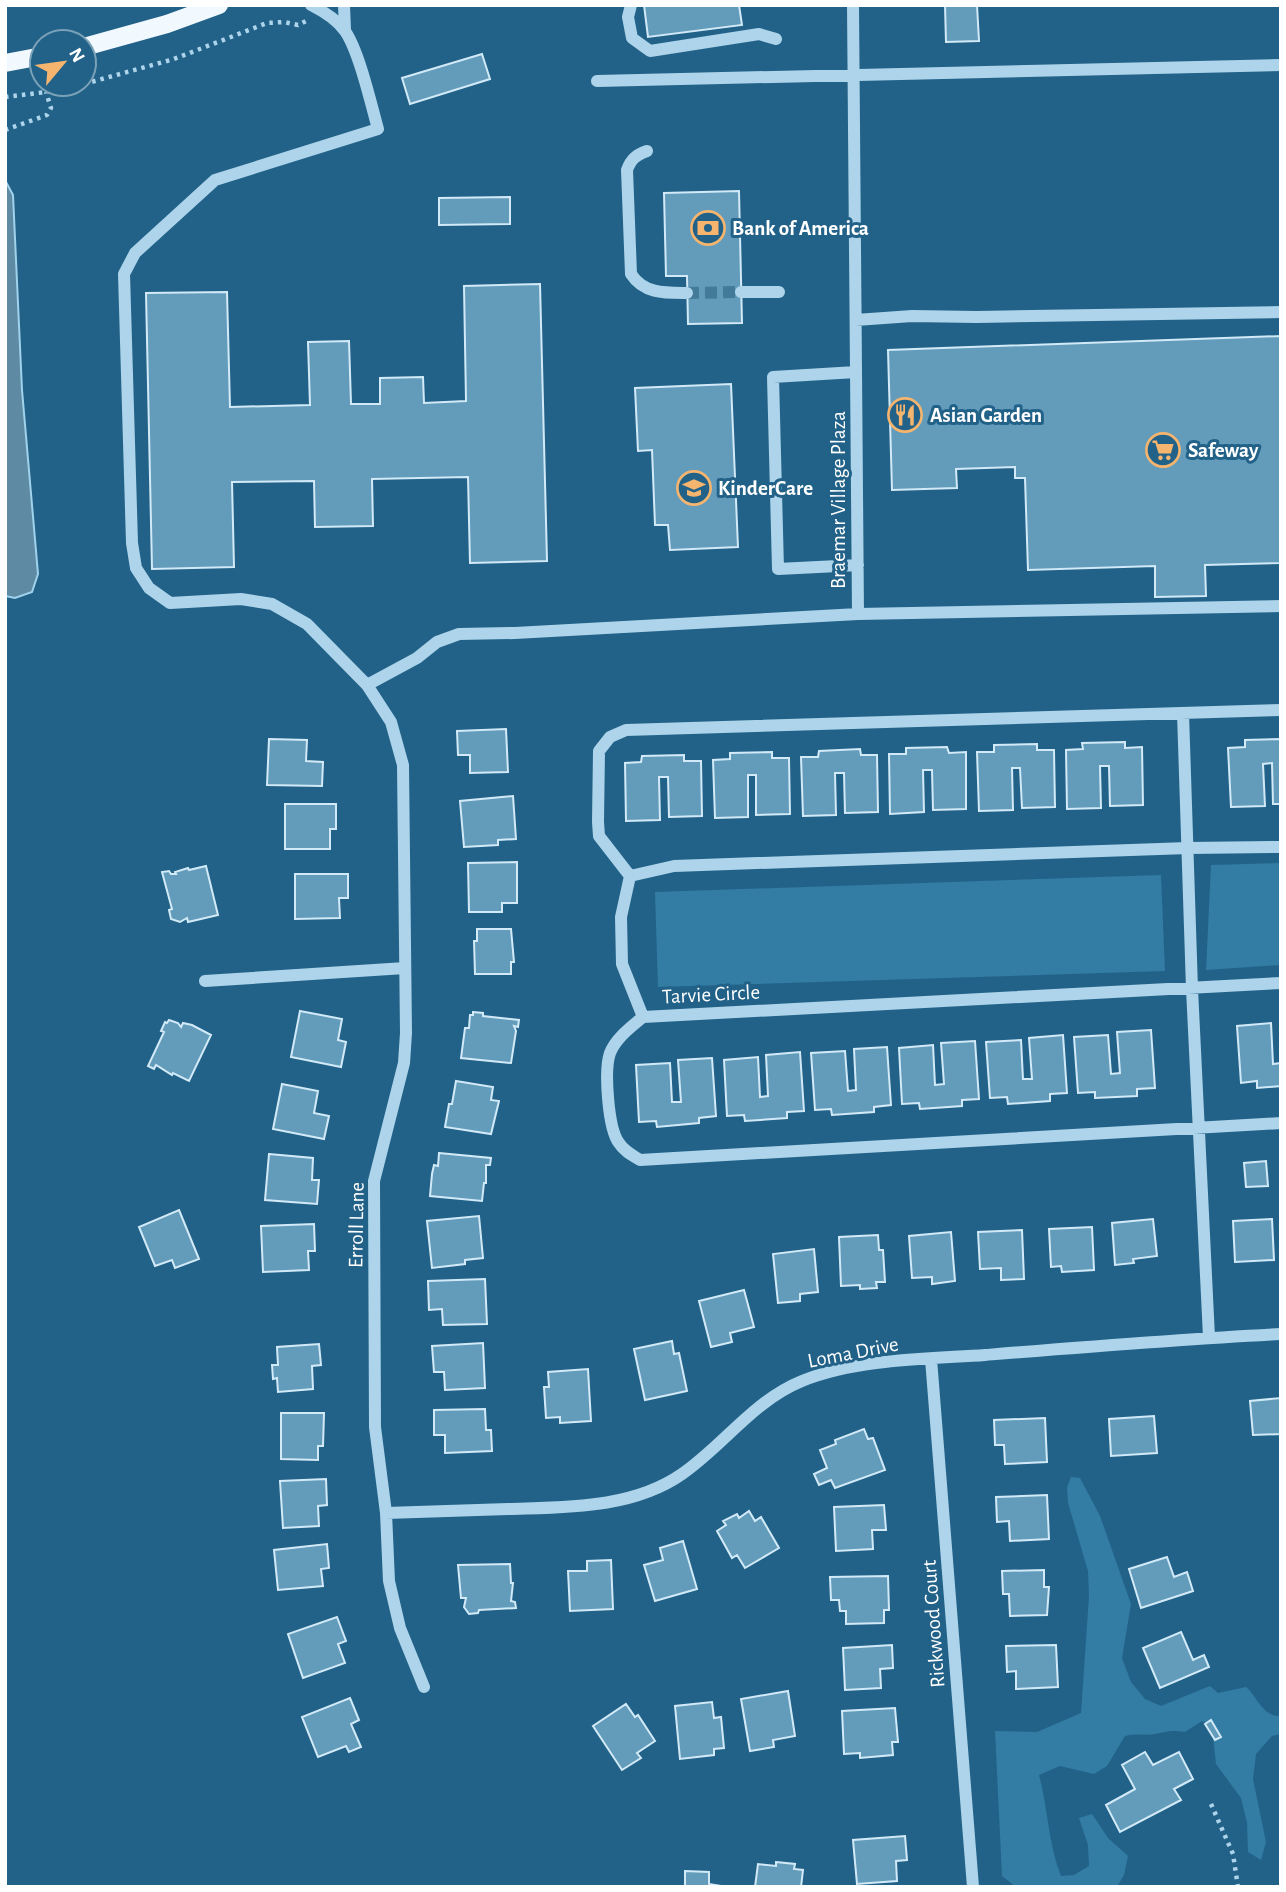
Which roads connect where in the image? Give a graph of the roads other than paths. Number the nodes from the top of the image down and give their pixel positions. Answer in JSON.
{"nodes":[{"id":1,"x":219,"y":5,"type":"edge"},
{"id":2,"x":311,"y":5,"type":"edge"},
{"id":3,"x":344,"y":5,"type":"edge"},
{"id":4,"x":631,"y":5,"type":"edge"},
{"id":5,"x":853,"y":5,"type":"edge"},
{"id":6,"x":345,"y":31,"type":"junction"},
{"id":7,"x":776,"y":39,"type":"dead end"},
{"id":8,"x":98,"y":43,"type":"edge"},
{"id":9,"x":28,"y":59,"type":"edge"},
{"id":10,"x":5,"y":63,"type":"edge"},
{"id":11,"x":1281,"y":65,"type":"edge"},
{"id":12,"x":854,"y":75,"type":"junction"},
{"id":13,"x":597,"y":81,"type":"dead end"},
{"id":14,"x":647,"y":151,"type":"dead end"},
{"id":15,"x":741,"y":292,"type":"tunnel mouth"},
{"id":16,"x":779,"y":292,"type":"dead end"},
{"id":17,"x":687,"y":293,"type":"tunnel mouth"},
{"id":18,"x":1281,"y":312,"type":"edge"},
{"id":19,"x":856,"y":320,"type":"junction"},
{"id":20,"x":856,"y":372,"type":"junction"},
{"id":21,"x":858,"y":565,"type":"junction"},
{"id":22,"x":1281,"y":606,"type":"edge"},
{"id":23,"x":858,"y":614,"type":"junction"},
{"id":24,"x":367,"y":685,"type":"junction"},
{"id":25,"x":1281,"y":710,"type":"edge"},
{"id":26,"x":1183,"y":713,"type":"junction"},
{"id":27,"x":1281,"y":847,"type":"edge"},
{"id":28,"x":1188,"y":848,"type":"junction"},
{"id":29,"x":630,"y":876,"type":"junction"},
{"id":30,"x":405,"y":968,"type":"junction"},
{"id":31,"x":205,"y":981,"type":"dead end"},
{"id":32,"x":1281,"y":983,"type":"edge"},
{"id":33,"x":1192,"y":989,"type":"junction"},
{"id":34,"x":643,"y":1017,"type":"junction"},
{"id":35,"x":1281,"y":1122,"type":"edge"},
{"id":36,"x":1199,"y":1128,"type":"junction"},
{"id":37,"x":1281,"y":1334,"type":"edge"},
{"id":38,"x":1209,"y":1337,"type":"junction"},
{"id":39,"x":931,"y":1359,"type":"junction"},
{"id":40,"x":386,"y":1514,"type":"junction"},
{"id":41,"x":424,"y":1686,"type":"dead end"},
{"id":42,"x":973,"y":1887,"type":"edge"}],
"edges":[{"from":1,"to":8,"type":"main road"},
{"from":2,"to":6,"type":"street"},
{"from":3,"to":6,"type":"street"},
{"from":4,"to":7,"type":"street"},
{"from":5,"to":12,"type":"street","name":"Braemar Village Plaza"},
{"from":6,"to":24,"type":"street","name":"Erroll Lane"},
{"from":9,"to":10,"type":"main road"},
{"from":11,"to":12,"type":"street"},
{"from":12,"to":13,"type":"street"},
{"from":12,"to":19,"type":"street","name":"Braemar Village Plaza"},
{"from":14,"to":17,"type":"street"},
{"from":15,"to":16,"type":"street"},
{"from":18,"to":19,"type":"street"},
{"from":19,"to":20,"type":"street","name":"Braemar Village Plaza"},
{"from":20,"to":21,"type":"street","name":"Braemar Village Plaza"},
{"from":20,"to":21,"type":"street"},
{"from":21,"to":23,"type":"street","name":"Braemar Village Plaza"},
{"from":22,"to":23,"type":"street","name":"Braemar Village Plaza"},
{"from":23,"to":24,"type":"street"},
{"from":24,"to":30,"type":"street","name":"Erroll Lane"},
{"from":25,"to":26,"type":"street"},
{"from":26,"to":28,"type":"street"},
{"from":26,"to":29,"type":"street"},
{"from":27,"to":28,"type":"street"},
{"from":28,"to":29,"type":"street"},
{"from":28,"to":33,"type":"street"},
{"from":29,"to":34,"type":"street","name":"Tarvie Circle"},
{"from":30,"to":31,"type":"street"},
{"from":30,"to":40,"type":"street","name":"Erroll Lane"},
{"from":32,"to":33,"type":"street","name":"Tarvie Circle"},
{"from":33,"to":34,"type":"street","name":"Tarvie Circle"},
{"from":33,"to":36,"type":"street"},
{"from":34,"to":36,"type":"street"},
{"from":35,"to":36,"type":"street"},
{"from":36,"to":38,"type":"street"},
{"from":37,"to":38,"type":"street","name":"Loma Drive"},
{"from":38,"to":39,"type":"street","name":"Loma Drive"},
{"from":39,"to":40,"type":"street","name":"Loma Drive"},
{"from":39,"to":42,"type":"street","name":"Rickwood Court"},
{"from":40,"to":41,"type":"street","name":"Erroll Lane"}]}
